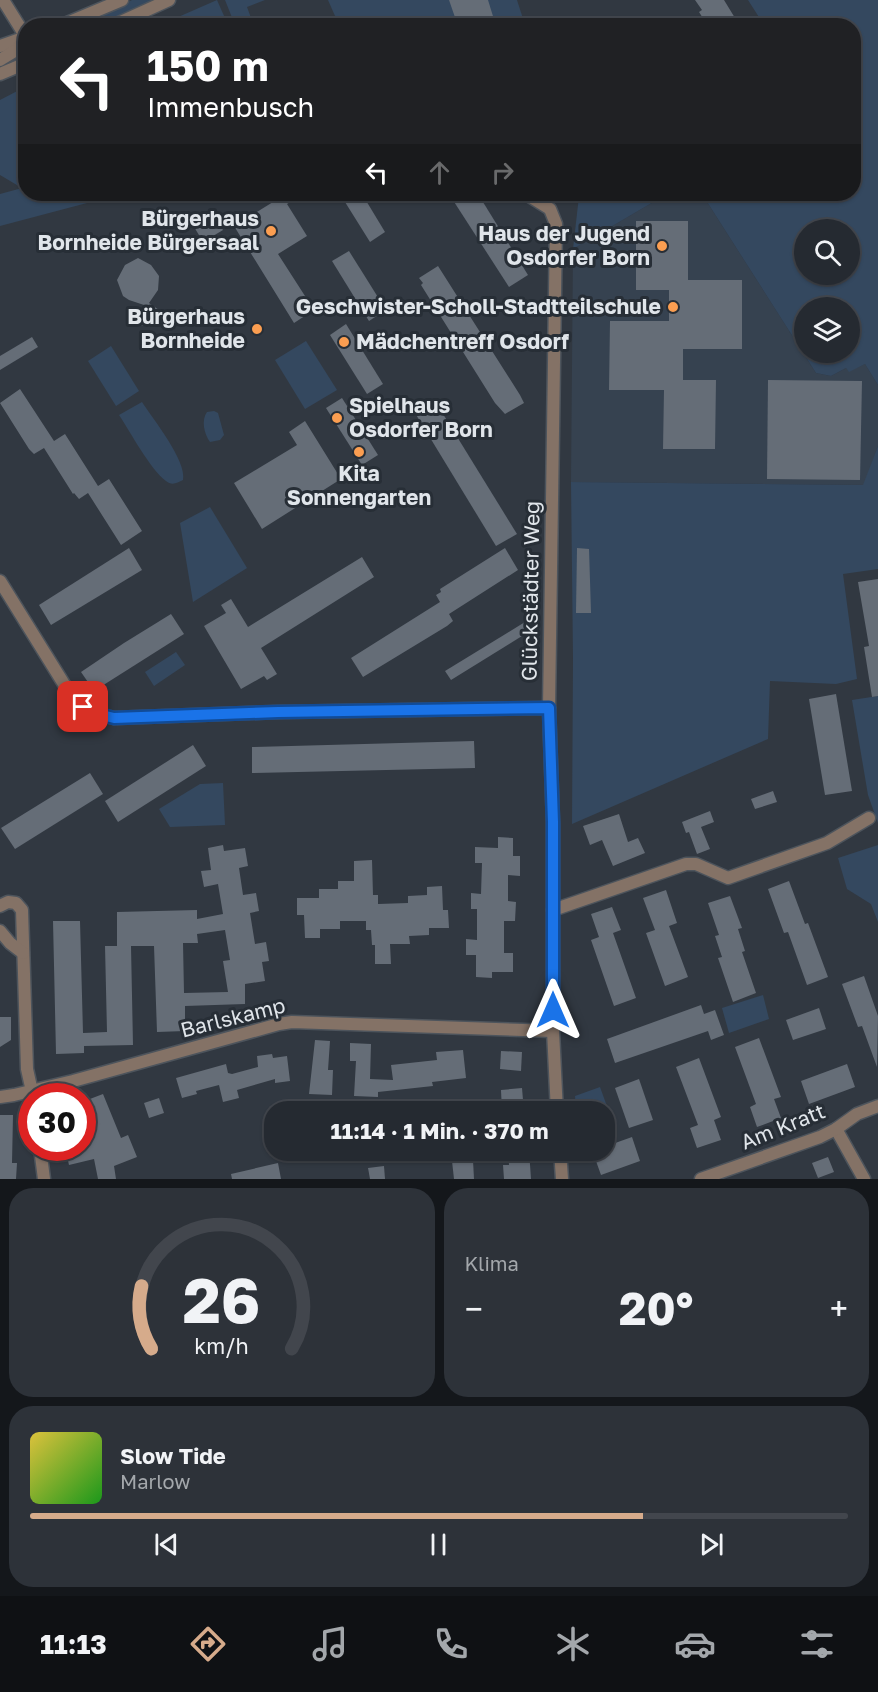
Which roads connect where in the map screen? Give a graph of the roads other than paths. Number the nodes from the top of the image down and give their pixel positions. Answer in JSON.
{"nodes":[{"id":1,"x":3,"y":0,"type":"edge"},
{"id":2,"x":122,"y":0,"type":"edge"},
{"id":3,"x":169,"y":0,"type":"edge"},
{"id":4,"x":79,"y":18,"type":"edge"},
{"id":5,"x":130,"y":18,"type":"edge"},
{"id":6,"x":18,"y":25,"type":"edge"},
{"id":7,"x":18,"y":40,"type":"edge"},
{"id":8,"x":0,"y":46,"type":"edge"},
{"id":9,"x":18,"y":49,"type":"edge"},
{"id":10,"x":0,"y":60,"type":"edge"},
{"id":11,"x":18,"y":66,"type":"edge"},
{"id":12,"x":0,"y":74,"type":"edge"},
{"id":13,"x":537,"y":201,"type":"edge"},
{"id":14,"x":0,"y":581,"type":"edge"},
{"id":15,"x":549,"y":708,"type":"junction"},
{"id":16,"x":869,"y":818,"type":"dead end"},
{"id":17,"x":0,"y":906,"type":"edge"},
{"id":18,"x":553,"y":910,"type":"junction"},
{"id":19,"x":0,"y":931,"type":"edge"},
{"id":20,"x":22,"y":953,"type":"junction"},
{"id":21,"x":553,"y":1031,"type":"junction"},
{"id":22,"x":30,"y":1083,"type":"edge"},
{"id":23,"x":70,"y":1083,"type":"edge"},
{"id":24,"x":18,"y":1095,"type":"edge"},
{"id":25,"x":0,"y":1096,"type":"edge"},
{"id":26,"x":556,"y":1101,"type":"edge"},
{"id":27,"x":878,"y":1106,"type":"edge"},
{"id":28,"x":836,"y":1129,"type":"junction"},
{"id":29,"x":42,"y":1161,"type":"edge"},
{"id":30,"x":561,"y":1161,"type":"edge"},
{"id":31,"x":44,"y":1179,"type":"edge"},
{"id":32,"x":562,"y":1179,"type":"edge"},
{"id":33,"x":701,"y":1179,"type":"edge"},
{"id":34,"x":864,"y":1179,"type":"edge"}],
"edges":[{"from":1,"to":6,"type":"street"},
{"from":2,"to":4,"type":"street"},
{"from":3,"to":5,"type":"street"},
{"from":7,"to":8,"type":"street"},
{"from":9,"to":10,"type":"street"},
{"from":11,"to":12,"type":"street"},
{"from":13,"to":15,"type":"street","name":"Glückstädter Weg"},
{"from":14,"to":15,"type":"street"},
{"from":15,"to":18,"type":"street","name":"Glückstädter Weg"},
{"from":16,"to":18,"type":"street"},
{"from":17,"to":20,"type":"street"},
{"from":18,"to":21,"type":"street","name":"Glückstädter Weg"},
{"from":19,"to":20,"type":"street"},
{"from":20,"to":22,"type":"street"},
{"from":21,"to":23,"type":"street","name":"Barlskamp"},
{"from":21,"to":26,"type":"street","name":"Glückstädter Weg"},
{"from":24,"to":25,"type":"street","name":"Barlskamp"},
{"from":27,"to":28,"type":"street","name":"Am Kratt"},
{"from":28,"to":33,"type":"street","name":"Am Kratt"},
{"from":28,"to":34,"type":"street"},
{"from":29,"to":31,"type":"street"},
{"from":30,"to":32,"type":"street"}]}
